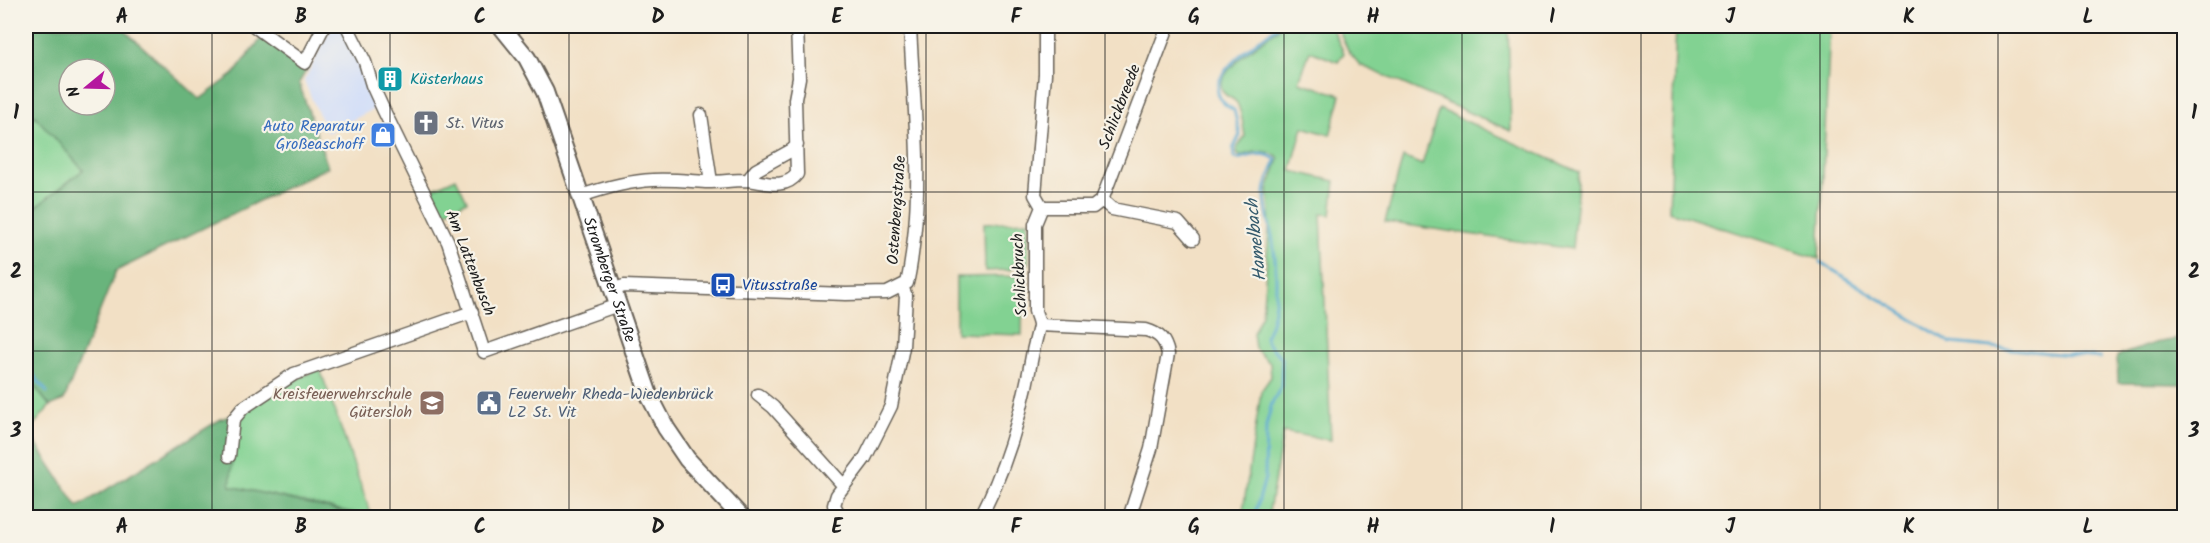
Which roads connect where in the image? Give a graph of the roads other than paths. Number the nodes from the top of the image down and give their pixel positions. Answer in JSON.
{"nodes":[{"id":1,"x":254,"y":26,"type":"edge"},
{"id":2,"x":324,"y":26,"type":"edge"},
{"id":3,"x":347,"y":26,"type":"edge"},
{"id":4,"x":501,"y":26,"type":"edge"},
{"id":5,"x":797,"y":26,"type":"edge"},
{"id":6,"x":910,"y":26,"type":"edge"},
{"id":7,"x":1045,"y":26,"type":"edge"},
{"id":8,"x":1168,"y":26,"type":"edge"},
{"id":9,"x":701,"y":115,"type":"dead end"},
{"id":10,"x":797,"y":145,"type":"junction"},
{"id":11,"x":748,"y":180,"type":"junction"},
{"id":12,"x":711,"y":182,"type":"junction"},
{"id":13,"x":581,"y":196,"type":"junction"},
{"id":14,"x":1102,"y":200,"type":"junction"},
{"id":15,"x":1042,"y":207,"type":"junction"},
{"id":16,"x":1193,"y":239,"type":"dead end"},
{"id":17,"x":902,"y":287,"type":"junction"},
{"id":18,"x":615,"y":297,"type":"junction"},
{"id":19,"x":472,"y":312,"type":"junction"},
{"id":20,"x":1039,"y":325,"type":"junction"},
{"id":21,"x":758,"y":395,"type":"dead end"},
{"id":22,"x":230,"y":456,"type":"dead end"},
{"id":23,"x":844,"y":486,"type":"junction"},
{"id":24,"x":742,"y":518,"type":"edge"},
{"id":25,"x":840,"y":518,"type":"edge"},
{"id":26,"x":980,"y":518,"type":"edge"},
{"id":27,"x":1129,"y":518,"type":"edge"}],
"edges":[{"from":1,"to":2,"type":"street"},
{"from":3,"to":19,"type":"street","name":"Am Lattenbusch"},
{"from":4,"to":13,"type":"main road","name":"Stromberger Straße"},
{"from":5,"to":10,"type":"street"},
{"from":6,"to":17,"type":"street","name":"Ostenbergstraße"},
{"from":7,"to":15,"type":"street","name":"Schlickbruch"},
{"from":8,"to":14,"type":"street","name":"Schlickbreede"},
{"from":9,"to":12,"type":"street"},
{"from":10,"to":11,"type":"street"},
{"from":10,"to":11,"type":"street"},
{"from":11,"to":12,"type":"street"},
{"from":12,"to":13,"type":"street"},
{"from":13,"to":18,"type":"main road","name":"Stromberger Straße"},
{"from":14,"to":15,"type":"street"},
{"from":14,"to":16,"type":"street"},
{"from":15,"to":20,"type":"street","name":"Schlickbruch"},
{"from":17,"to":18,"type":"street"},
{"from":17,"to":23,"type":"street","name":"Ostenbergstraße"},
{"from":18,"to":19,"type":"street","name":"Am Lattenbusch"},
{"from":18,"to":24,"type":"main road","name":"Stromberger Straße"},
{"from":19,"to":22,"type":"street"},
{"from":20,"to":26,"type":"street","name":"Schlickbruch"},
{"from":20,"to":27,"type":"street"},
{"from":21,"to":23,"type":"street"},
{"from":23,"to":25,"type":"street","name":"Ostenbergstraße"}]}
